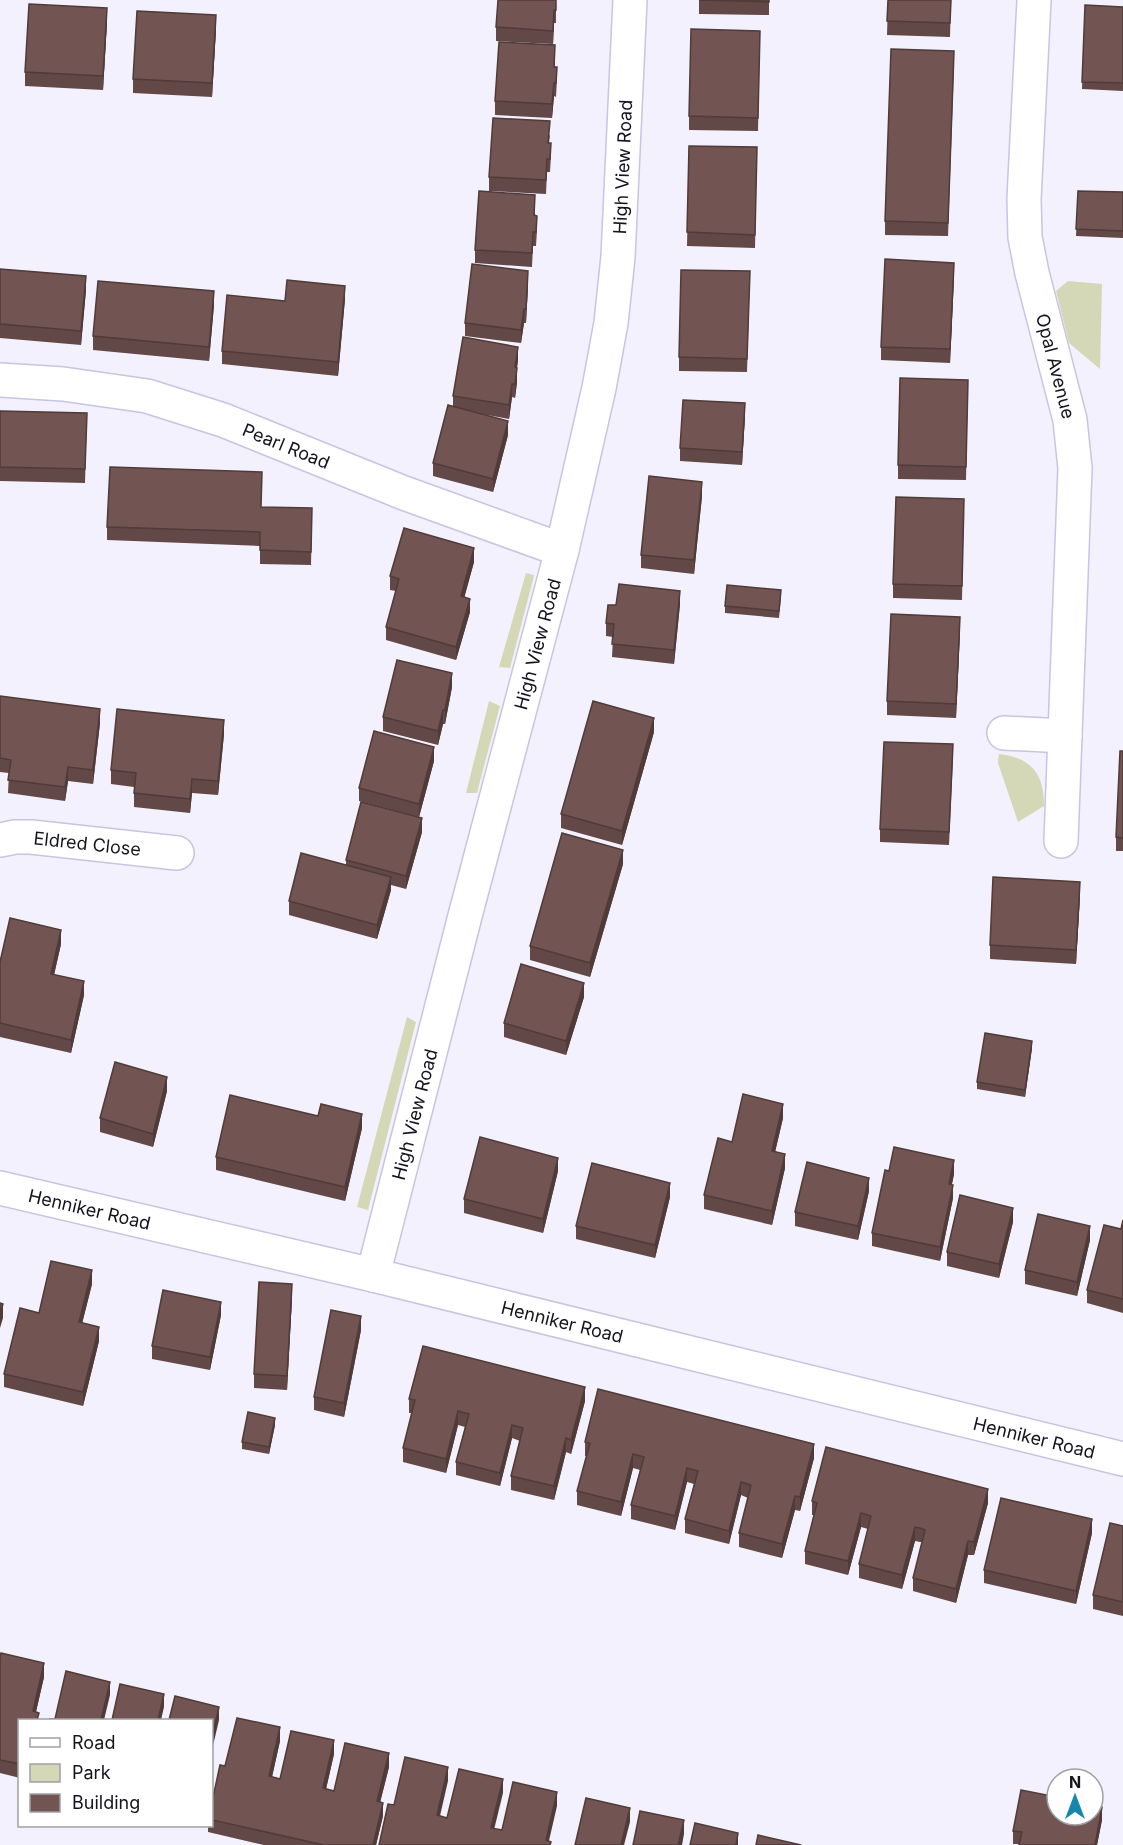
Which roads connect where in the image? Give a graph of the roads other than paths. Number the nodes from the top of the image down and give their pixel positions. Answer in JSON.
{"nodes":[{"id":1,"x":630,"y":0,"type":"edge"},
{"id":2,"x":1034,"y":0,"type":"edge"},
{"id":3,"x":0,"y":380,"type":"edge"},
{"id":4,"x":562,"y":550,"type":"junction"},
{"id":5,"x":1004,"y":732,"type":"dead end"},
{"id":6,"x":1065,"y":736,"type":"junction"},
{"id":7,"x":0,"y":840,"type":"edge"},
{"id":8,"x":1061,"y":841,"type":"dead end"},
{"id":9,"x":177,"y":853,"type":"dead end"},
{"id":10,"x":0,"y":1188,"type":"edge"},
{"id":11,"x":374,"y":1275,"type":"junction"},
{"id":12,"x":1123,"y":1459,"type":"edge"}],
"edges":[{"from":1,"to":4,"type":"street","name":"High View Road"},
{"from":2,"to":6,"type":"street","name":"Opal Avenue"},
{"from":3,"to":4,"type":"street","name":"Pearl Road"},
{"from":4,"to":11,"type":"street","name":"High View Road"},
{"from":5,"to":6,"type":"street"},
{"from":6,"to":8,"type":"street","name":"Opal Avenue"},
{"from":7,"to":9,"type":"street","name":"Eldred Close"},
{"from":10,"to":11,"type":"street","name":"Henniker Road"},
{"from":11,"to":12,"type":"street","name":"Henniker Road"}]}
